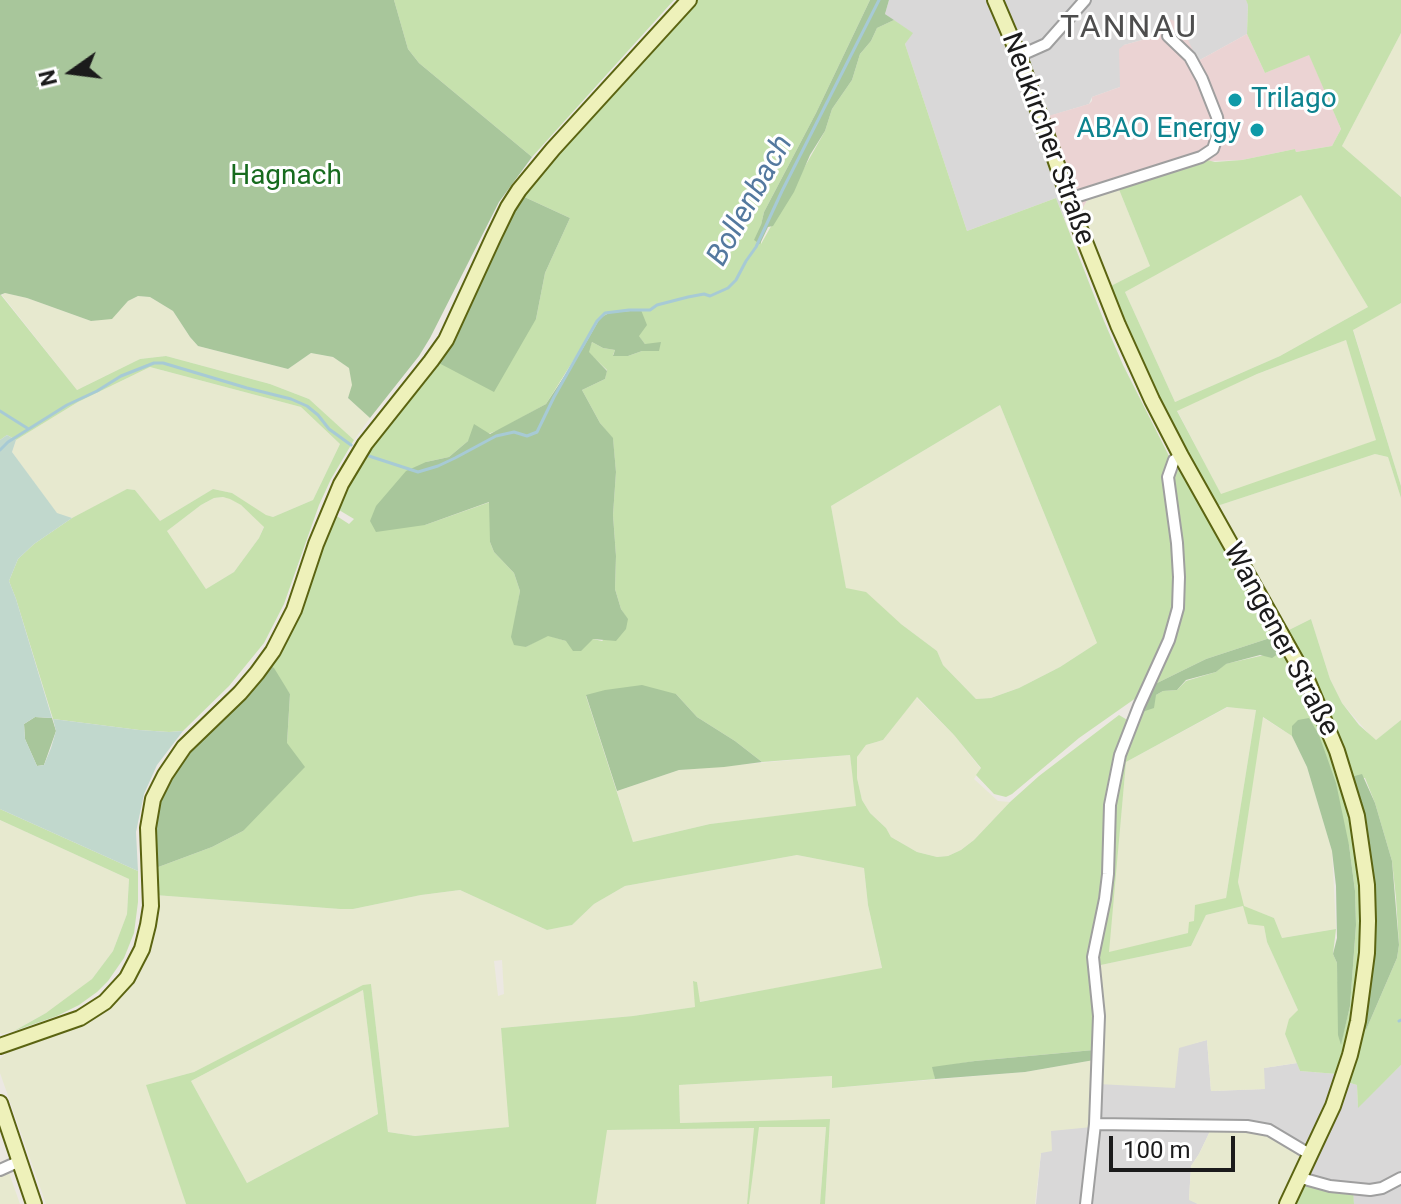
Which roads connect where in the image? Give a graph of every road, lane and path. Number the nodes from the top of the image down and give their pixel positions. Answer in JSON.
{"nodes":[{"id":1,"x":689,"y":0,"type":"edge"},
{"id":2,"x":995,"y":0,"type":"edge"},
{"id":3,"x":1085,"y":0,"type":"edge"},
{"id":4,"x":1168,"y":36,"type":"dead end"},
{"id":5,"x":1019,"y":56,"type":"junction"},
{"id":6,"x":1069,"y":199,"type":"junction"},
{"id":7,"x":1098,"y":279,"type":"joint"},
{"id":8,"x":1181,"y":456,"type":"junction"},
{"id":9,"x":0,"y":1046,"type":"edge"},
{"id":10,"x":0,"y":1103,"type":"edge"},
{"id":11,"x":1095,"y":1124,"type":"junction"},
{"id":12,"x":1311,"y":1155,"type":"junction"},
{"id":13,"x":20,"y":1161,"type":"junction"},
{"id":14,"x":0,"y":1170,"type":"edge"},
{"id":15,"x":1301,"y":1178,"type":"junction"},
{"id":16,"x":1401,"y":1178,"type":"edge"},
{"id":17,"x":34,"y":1204,"type":"edge"},
{"id":18,"x":1086,"y":1204,"type":"edge"},
{"id":19,"x":1287,"y":1204,"type":"edge"}],
"edges":[{"from":1,"to":9,"type":"main road"},
{"from":2,"to":5,"type":"main road","name":"Neukircher Straße"},
{"from":3,"to":5,"type":"street"},
{"from":4,"to":6,"type":"street"},
{"from":5,"to":6,"type":"main road","name":"Neukircher Straße"},
{"from":6,"to":7,"type":"main road","name":"Neukircher Straße"},
{"from":7,"to":8,"type":"main road","name":"Wangener Straße"},
{"from":8,"to":11,"type":"street"},
{"from":8,"to":12,"type":"main road","name":"Wangener Straße"},
{"from":10,"to":13,"type":"main road"},
{"from":11,"to":12,"type":"street"},
{"from":11,"to":18,"type":"street"},
{"from":12,"to":15,"type":"main road","name":"Wangener Straße"},
{"from":13,"to":14,"type":"street"},
{"from":13,"to":17,"type":"main road"},
{"from":15,"to":16,"type":"street"},
{"from":15,"to":19,"type":"main road","name":"Wangener Straße"}]}
